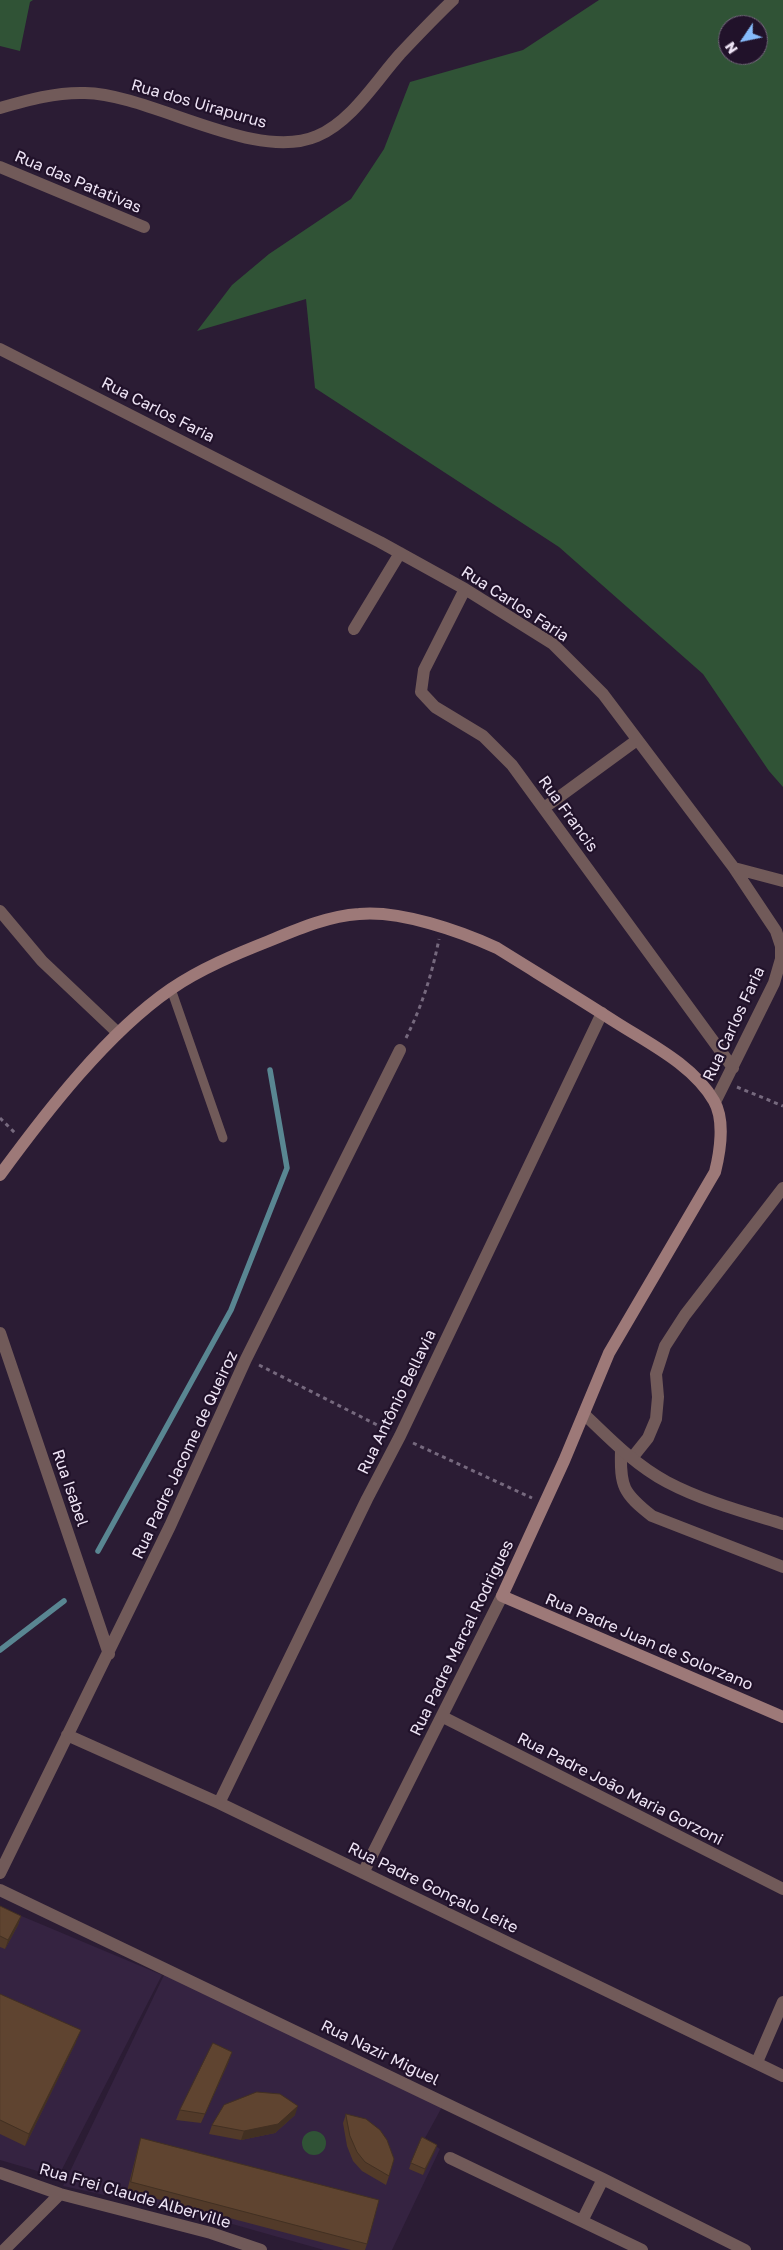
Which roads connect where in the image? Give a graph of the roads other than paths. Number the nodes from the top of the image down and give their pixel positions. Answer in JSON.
{"nodes":[{"id":1,"x":453,"y":0,"type":"edge"},
{"id":2,"x":0,"y":108,"type":"edge"},
{"id":3,"x":0,"y":167,"type":"edge"},
{"id":4,"x":144,"y":227,"type":"dead end"},
{"id":5,"x":0,"y":350,"type":"edge"},
{"id":6,"x":400,"y":553,"type":"junction"},
{"id":7,"x":465,"y":590,"type":"junction"},
{"id":8,"x":354,"y":629,"type":"dead end"},
{"id":9,"x":637,"y":740,"type":"junction"},
{"id":10,"x":544,"y":808,"type":"junction"},
{"id":11,"x":734,"y":868,"type":"junction"},
{"id":12,"x":783,"y":882,"type":"edge"},
{"id":13,"x":0,"y":911,"type":"edge"},
{"id":14,"x":779,"y":984,"type":"edge"},
{"id":15,"x":170,"y":989,"type":"junction"},
{"id":16,"x":602,"y":1013,"type":"junction"},
{"id":17,"x":118,"y":1033,"type":"junction"},
{"id":18,"x":400,"y":1050,"type":"road end"},
{"id":19,"x":733,"y":1068,"type":"junction"},
{"id":20,"x":715,"y":1102,"type":"junction"},
{"id":21,"x":223,"y":1138,"type":"dead end"},
{"id":22,"x":0,"y":1175,"type":"edge"},
{"id":23,"x":783,"y":1188,"type":"edge"},
{"id":24,"x":0,"y":1333,"type":"edge"},
{"id":25,"x":584,"y":1414,"type":"junction"},
{"id":26,"x":621,"y":1450,"type":"junction"},
{"id":27,"x":632,"y":1458,"type":"junction"},
{"id":28,"x":783,"y":1524,"type":"edge"},
{"id":29,"x":783,"y":1567,"type":"edge"},
{"id":30,"x":502,"y":1596,"type":"junction"},
{"id":31,"x":109,"y":1654,"type":"junction"},
{"id":32,"x":442,"y":1717,"type":"junction"},
{"id":33,"x":783,"y":1717,"type":"edge"},
{"id":34,"x":66,"y":1735,"type":"junction"},
{"id":35,"x":219,"y":1803,"type":"junction"},
{"id":36,"x":363,"y":1873,"type":"junction"},
{"id":37,"x":0,"y":1874,"type":"edge"},
{"id":38,"x":783,"y":1889,"type":"edge"},
{"id":39,"x":0,"y":1890,"type":"edge"},
{"id":40,"x":783,"y":2002,"type":"edge"},
{"id":41,"x":757,"y":2062,"type":"junction"},
{"id":42,"x":783,"y":2076,"type":"edge"},
{"id":43,"x":450,"y":2158,"type":"dead end"},
{"id":44,"x":0,"y":2173,"type":"edge"},
{"id":45,"x":603,"y":2179,"type":"junction"},
{"id":46,"x":60,"y":2194,"type":"junction"},
{"id":47,"x":582,"y":2221,"type":"junction"},
{"id":48,"x":4,"y":2250,"type":"edge"},
{"id":49,"x":261,"y":2250,"type":"edge"},
{"id":50,"x":642,"y":2250,"type":"edge"},
{"id":51,"x":745,"y":2250,"type":"edge"}],
"edges":[{"from":1,"to":2,"type":"street","name":"Rua dos Uirapurus"},
{"from":3,"to":4,"type":"street","name":"Rua das Patativas"},
{"from":5,"to":6,"type":"street","name":"Rua Carlos Faria"},
{"from":6,"to":7,"type":"street","name":"Rua Carlos Faria"},
{"from":6,"to":8,"type":"street"},
{"from":7,"to":9,"type":"street","name":"Rua Carlos Faria"},
{"from":7,"to":10,"type":"street","name":"Rua Francis"},
{"from":9,"to":10,"type":"street"},
{"from":9,"to":11,"type":"street","name":"Rua Carlos Faria"},
{"from":10,"to":19,"type":"street","name":"Rua Francis"},
{"from":11,"to":12,"type":"street"},
{"from":11,"to":14,"type":"street","name":"Rua Carlos Faria"},
{"from":13,"to":17,"type":"street"},
{"from":14,"to":19,"type":"street","name":"Rua Carlos Faria"},
{"from":15,"to":16,"type":"main road"},
{"from":15,"to":17,"type":"main road"},
{"from":15,"to":21,"type":"lane"},
{"from":16,"to":20,"type":"main road"},
{"from":16,"to":35,"type":"street","name":"Rua Antônio Bellavia"},
{"from":17,"to":22,"type":"main road"},
{"from":18,"to":31,"type":"street","name":"Rua Padre Jacome de Queiroz"},
{"from":19,"to":20,"type":"street","name":"Rua Carlos Faria"},
{"from":20,"to":25,"type":"main road","name":"Rua Padre Marcal Rodrigues"},
{"from":23,"to":27,"type":"street"},
{"from":24,"to":31,"type":"street","name":"Rua Isabel"},
{"from":25,"to":26,"type":"street"},
{"from":25,"to":30,"type":"main road","name":"Rua Padre Marcal Rodrigues"},
{"from":26,"to":27,"type":"street"},
{"from":26,"to":29,"type":"street"},
{"from":27,"to":28,"type":"street"},
{"from":30,"to":32,"type":"street","name":"Rua Padre Marcal Rodrigues"},
{"from":30,"to":33,"type":"main road","name":"Rua Padre Juan de Solorzano"},
{"from":31,"to":34,"type":"street","name":"Rua Padre Jacome de Queiroz"},
{"from":32,"to":36,"type":"street","name":"Rua Padre Marcal Rodrigues"},
{"from":32,"to":38,"type":"street","name":"Rua Padre João Maria Gorzoni"},
{"from":34,"to":35,"type":"street","name":"Rua Padre Gonçalo Leite"},
{"from":34,"to":37,"type":"street","name":"Rua Padre Jacome de Queiroz"},
{"from":35,"to":36,"type":"street","name":"Rua Padre Gonçalo Leite"},
{"from":36,"to":41,"type":"street","name":"Rua Padre Gonçalo Leite"},
{"from":39,"to":45,"type":"street","name":"Rua Nazir Miguel"},
{"from":40,"to":41,"type":"street"},
{"from":41,"to":42,"type":"street","name":"Rua Padre Gonçalo Leite"},
{"from":43,"to":47,"type":"street"},
{"from":44,"to":46,"type":"street","name":"Rua Frei Claude Alberville"},
{"from":45,"to":47,"type":"street"},
{"from":45,"to":51,"type":"street","name":"Rua Nazir Miguel"},
{"from":46,"to":48,"type":"street"},
{"from":46,"to":49,"type":"street","name":"Rua Frei Claude Alberville"},
{"from":47,"to":50,"type":"street"}]}
